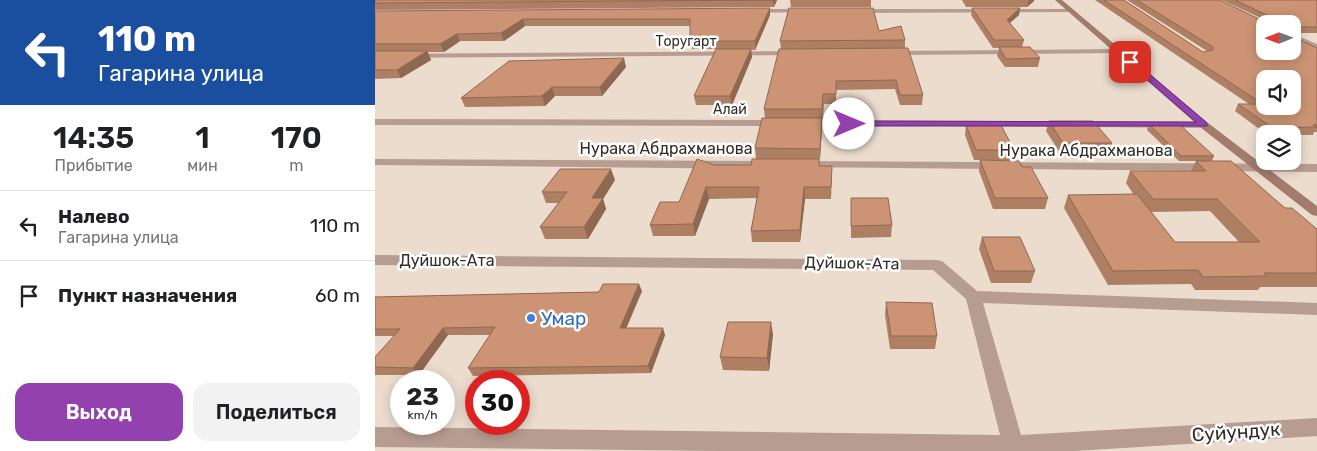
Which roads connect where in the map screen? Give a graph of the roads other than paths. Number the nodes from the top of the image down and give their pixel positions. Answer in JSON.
{"nodes":[{"id":1,"x":1058,"y":0,"type":"edge"},
{"id":2,"x":743,"y":11,"type":"edge"},
{"id":3,"x":813,"y":11,"type":"edge"},
{"id":4,"x":852,"y":11,"type":"edge"},
{"id":5,"x":1071,"y":11,"type":"junction"},
{"id":6,"x":1301,"y":40,"type":"edge"},
{"id":7,"x":1317,"y":47,"type":"edge"},
{"id":8,"x":1118,"y":51,"type":"junction"},
{"id":9,"x":811,"y":53,"type":"edge"},
{"id":10,"x":880,"y":53,"type":"edge"},
{"id":11,"x":375,"y":56,"type":"edge"},
{"id":12,"x":375,"y":122,"type":"edge"},
{"id":13,"x":1204,"y":124,"type":"junction"},
{"id":14,"x":375,"y":162,"type":"edge"},
{"id":15,"x":1256,"y":165,"type":"edge"},
{"id":16,"x":1256,"y":167,"type":"edge"},
{"id":17,"x":1301,"y":168,"type":"edge"},
{"id":18,"x":1317,"y":168,"type":"edge"},
{"id":19,"x":1263,"y":170,"type":"edge"},
{"id":20,"x":1317,"y":212,"type":"edge"},
{"id":21,"x":375,"y":260,"type":"edge"},
{"id":22,"x":973,"y":298,"type":"junction"},
{"id":23,"x":1317,"y":308,"type":"edge"},
{"id":24,"x":1317,"y":427,"type":"edge"},
{"id":25,"x":375,"y":437,"type":"edge"},
{"id":26,"x":1013,"y":446,"type":"junction"}],
"edges":[{"from":1,"to":5,"type":"main road"},
{"from":2,"to":3,"type":"street"},
{"from":4,"to":5,"type":"street"},
{"from":5,"to":8,"type":"main road"},
{"from":6,"to":7,"type":"street"},
{"from":8,"to":10,"type":"street"},
{"from":8,"to":13,"type":"main road"},
{"from":9,"to":11,"type":"street","name":"Торугарт"},
{"from":12,"to":13,"type":"street","name":"Алай"},
{"from":13,"to":15,"type":"main road"},
{"from":14,"to":16,"type":"street","name":"Нурака Абдрахманова"},
{"from":17,"to":18,"type":"street","name":"Нурака Абдрахманова"},
{"from":19,"to":20,"type":"main road"},
{"from":21,"to":22,"type":"street","name":"Дуйшок-Ата"},
{"from":22,"to":23,"type":"street"},
{"from":22,"to":26,"type":"street"},
{"from":24,"to":26,"type":"street","name":"Суйундук"},
{"from":25,"to":26,"type":"street","name":"Суйундук"}]}
